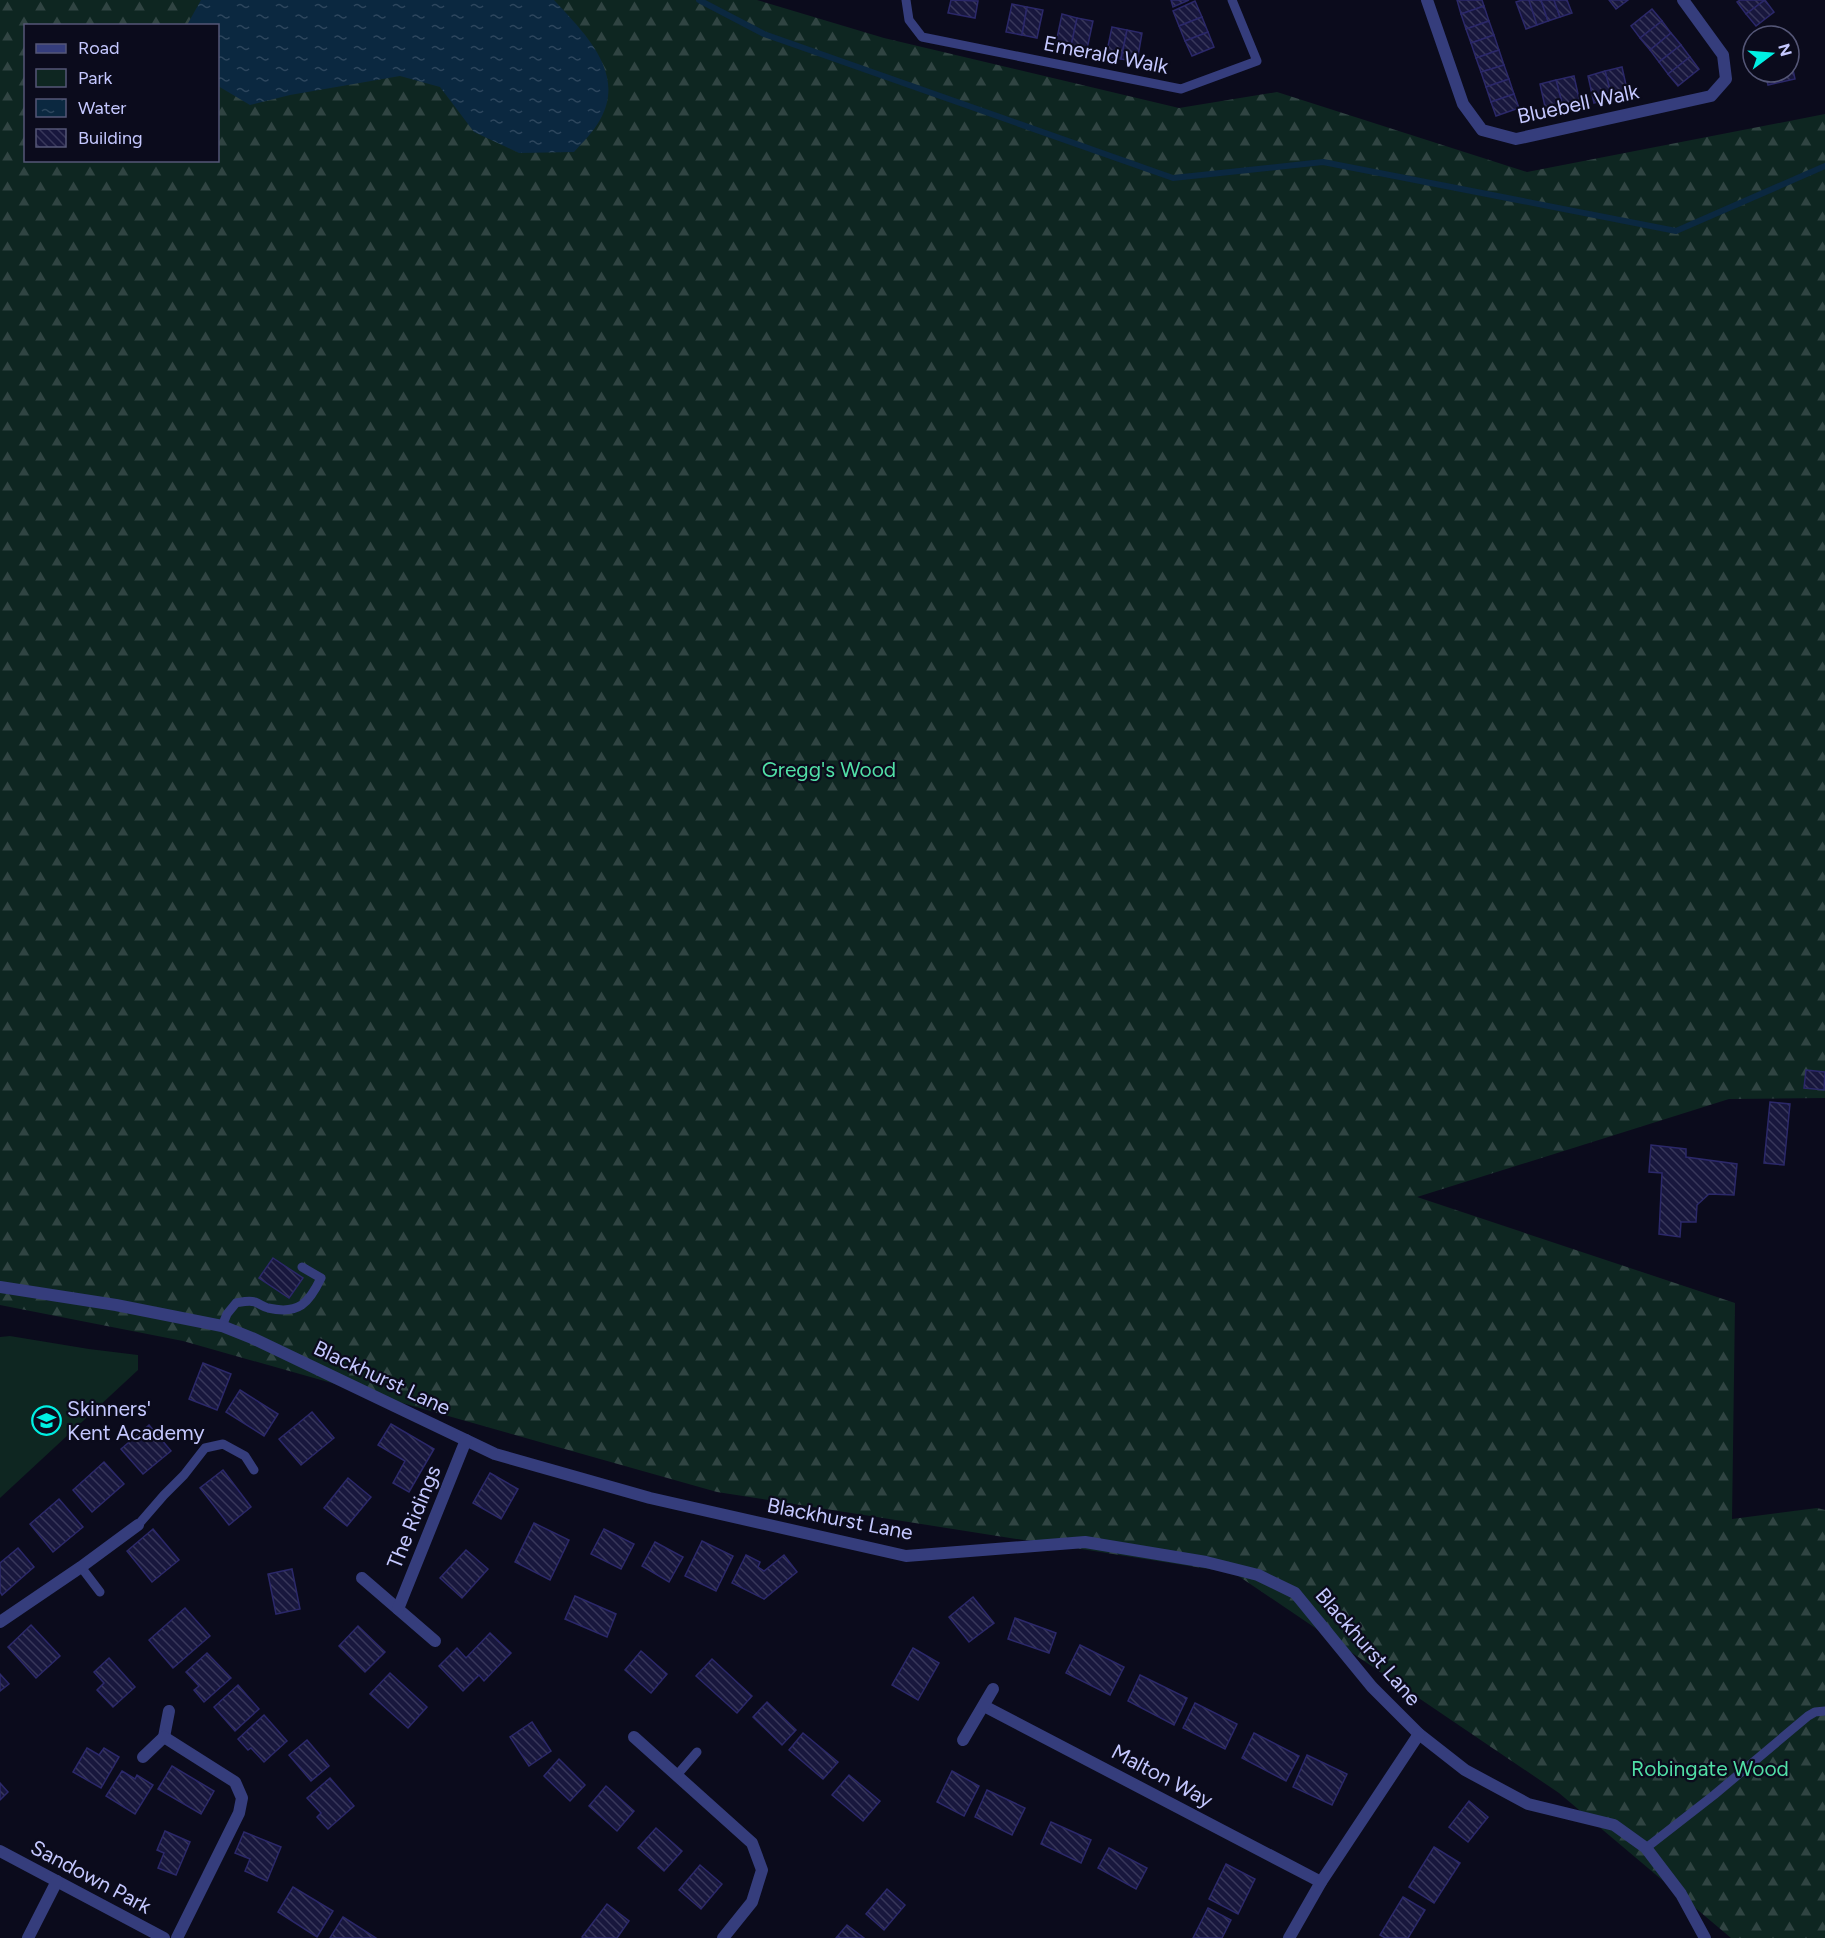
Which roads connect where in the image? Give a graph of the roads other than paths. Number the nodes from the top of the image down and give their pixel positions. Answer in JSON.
{"nodes":[{"id":1,"x":905,"y":0,"type":"edge"},
{"id":2,"x":1232,"y":0,"type":"edge"},
{"id":3,"x":1427,"y":0,"type":"edge"},
{"id":4,"x":1683,"y":0,"type":"edge"},
{"id":5,"x":302,"y":1267,"type":"dead end"},
{"id":6,"x":0,"y":1287,"type":"edge"},
{"id":7,"x":222,"y":1326,"type":"junction"},
{"id":8,"x":466,"y":1440,"type":"junction"},
{"id":9,"x":254,"y":1470,"type":"dead end"},
{"id":10,"x":138,"y":1525,"type":"joint"},
{"id":11,"x":81,"y":1567,"type":"junction"},
{"id":12,"x":362,"y":1578,"type":"dead end"},
{"id":13,"x":100,"y":1592,"type":"dead end"},
{"id":14,"x":398,"y":1609,"type":"junction"},
{"id":15,"x":0,"y":1622,"type":"edge"},
{"id":16,"x":435,"y":1641,"type":"dead end"},
{"id":17,"x":993,"y":1689,"type":"dead end"},
{"id":18,"x":984,"y":1706,"type":"junction"},
{"id":19,"x":169,"y":1711,"type":"dead end"},
{"id":20,"x":1825,"y":1711,"type":"edge"},
{"id":21,"x":1419,"y":1734,"type":"junction"},
{"id":22,"x":164,"y":1737,"type":"junction"},
{"id":23,"x":634,"y":1737,"type":"dead end"},
{"id":24,"x":963,"y":1740,"type":"dead end"},
{"id":25,"x":697,"y":1752,"type":"dead end"},
{"id":26,"x":143,"y":1757,"type":"dead end"},
{"id":27,"x":677,"y":1776,"type":"junction"},
{"id":28,"x":1646,"y":1848,"type":"junction"},
{"id":29,"x":0,"y":1851,"type":"edge"},
{"id":30,"x":57,"y":1881,"type":"junction"},
{"id":31,"x":1322,"y":1882,"type":"junction"},
{"id":32,"x":28,"y":1938,"type":"edge"},
{"id":33,"x":164,"y":1938,"type":"edge"},
{"id":34,"x":177,"y":1938,"type":"edge"},
{"id":35,"x":723,"y":1938,"type":"edge"},
{"id":36,"x":1289,"y":1938,"type":"edge"},
{"id":37,"x":1705,"y":1938,"type":"edge"}],
"edges":[{"from":1,"to":2,"type":"lane","name":"Emerald Walk"},
{"from":3,"to":4,"type":"street","name":"Bluebell Walk"},
{"from":5,"to":7,"type":"lane"},
{"from":6,"to":7,"type":"street","name":"Blackhurst Lane"},
{"from":7,"to":8,"type":"street","name":"Blackhurst Lane"},
{"from":8,"to":14,"type":"street","name":"The Ridings"},
{"from":8,"to":21,"type":"street","name":"Blackhurst Lane"},
{"from":9,"to":10,"type":"lane"},
{"from":10,"to":11,"type":"street"},
{"from":11,"to":13,"type":"lane"},
{"from":11,"to":15,"type":"street"},
{"from":12,"to":14,"type":"street","name":"The Ridings"},
{"from":14,"to":16,"type":"street","name":"The Ridings"},
{"from":17,"to":18,"type":"street"},
{"from":18,"to":24,"type":"street"},
{"from":18,"to":31,"type":"street","name":"Malton Way"},
{"from":19,"to":22,"type":"street"},
{"from":20,"to":28,"type":"lane"},
{"from":21,"to":28,"type":"street","name":"Blackhurst Lane"},
{"from":21,"to":31,"type":"street"},
{"from":22,"to":26,"type":"street"},
{"from":22,"to":34,"type":"street"},
{"from":23,"to":27,"type":"street"},
{"from":25,"to":27,"type":"lane"},
{"from":27,"to":35,"type":"street"},
{"from":28,"to":37,"type":"street","name":"Blackhurst Lane"},
{"from":29,"to":30,"type":"street","name":"Sandown Park"},
{"from":30,"to":32,"type":"street"},
{"from":30,"to":33,"type":"street","name":"Sandown Park"},
{"from":31,"to":36,"type":"street"}]}
